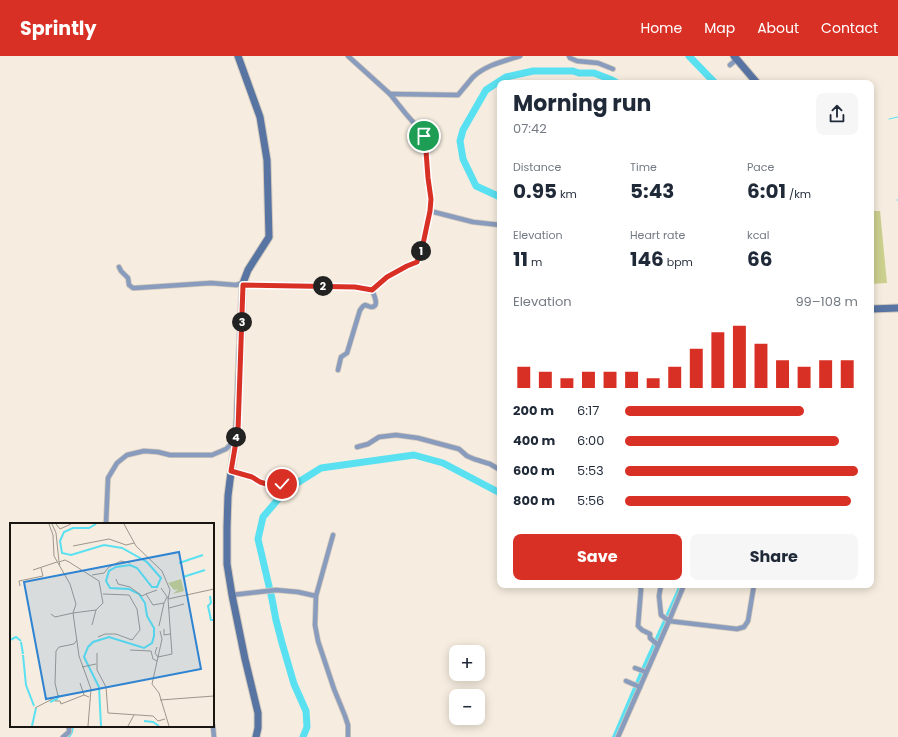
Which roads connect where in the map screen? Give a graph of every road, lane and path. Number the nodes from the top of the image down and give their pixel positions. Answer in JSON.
{"nodes":[{"id":1,"x":238,"y":56,"type":"edge"},
{"id":2,"x":348,"y":56,"type":"edge"},
{"id":3,"x":520,"y":56,"type":"edge"},
{"id":4,"x":569,"y":56,"type":"edge"},
{"id":5,"x":736,"y":58,"type":"edge"},
{"id":6,"x":730,"y":65,"type":"dead end"},
{"id":7,"x":613,"y":68,"type":"dead end"},
{"id":8,"x":754,"y":80,"type":"edge"},
{"id":9,"x":390,"y":94,"type":"junction"},
{"id":10,"x":430,"y":211,"type":"junction"},
{"id":11,"x":497,"y":225,"type":"edge"},
{"id":12,"x":119,"y":267,"type":"dead end"},
{"id":13,"x":243,"y":284,"type":"junction"},
{"id":14,"x":372,"y":290,"type":"junction"},
{"id":15,"x":898,"y":308,"type":"edge"},
{"id":16,"x":874,"y":309,"type":"edge"},
{"id":17,"x":338,"y":370,"type":"dead end"},
{"id":18,"x":236,"y":439,"type":"junction"},
{"id":19,"x":357,"y":447,"type":"dead end"},
{"id":20,"x":497,"y":468,"type":"edge"},
{"id":21,"x":231,"y":471,"type":"junction"},
{"id":22,"x":282,"y":484,"type":"dead end"},
{"id":23,"x":106,"y":523,"type":"edge"},
{"id":24,"x":333,"y":536,"type":"dead end"},
{"id":25,"x":640,"y":588,"type":"edge"},
{"id":26,"x":660,"y":588,"type":"edge"},
{"id":27,"x":683,"y":588,"type":"edge"},
{"id":28,"x":754,"y":588,"type":"edge"},
{"id":29,"x":232,"y":595,"type":"junction"},
{"id":30,"x":316,"y":596,"type":"junction"},
{"id":31,"x":667,"y":620,"type":"junction"},
{"id":32,"x":656,"y":644,"type":"junction"},
{"id":33,"x":635,"y":668,"type":"dead end"},
{"id":34,"x":644,"y":671,"type":"junction"},
{"id":35,"x":626,"y":681,"type":"dead end"},
{"id":36,"x":638,"y":686,"type":"junction"},
{"id":37,"x":69,"y":727,"type":"edge"},
{"id":38,"x":213,"y":727,"type":"edge"},
{"id":39,"x":63,"y":737,"type":"edge"},
{"id":40,"x":214,"y":737,"type":"edge"},
{"id":41,"x":256,"y":737,"type":"edge"},
{"id":42,"x":348,"y":737,"type":"edge"},
{"id":43,"x":618,"y":737,"type":"edge"}],
"edges":[{"from":1,"to":13,"type":"street"},
{"from":2,"to":9,"type":"street"},
{"from":3,"to":9,"type":"street"},
{"from":4,"to":7,"type":"street"},
{"from":5,"to":6,"type":"street"},
{"from":5,"to":8,"type":"street"},
{"from":9,"to":10,"type":"street"},
{"from":10,"to":11,"type":"street"},
{"from":10,"to":14,"type":"street"},
{"from":12,"to":13,"type":"street"},
{"from":13,"to":14,"type":"street"},
{"from":13,"to":18,"type":"street"},
{"from":14,"to":17,"type":"street"},
{"from":15,"to":16,"type":"street"},
{"from":18,"to":21,"type":"street"},
{"from":18,"to":23,"type":"street"},
{"from":19,"to":20,"type":"street"},
{"from":21,"to":22,"type":"street"},
{"from":21,"to":29,"type":"street"},
{"from":24,"to":30,"type":"street"},
{"from":25,"to":32,"type":"street"},
{"from":26,"to":31,"type":"street"},
{"from":27,"to":31,"type":"street"},
{"from":28,"to":31,"type":"street"},
{"from":29,"to":30,"type":"street"},
{"from":29,"to":41,"type":"street"},
{"from":30,"to":42,"type":"street"},
{"from":31,"to":32,"type":"street"},
{"from":32,"to":34,"type":"street"},
{"from":33,"to":34,"type":"street"},
{"from":34,"to":36,"type":"street"},
{"from":35,"to":36,"type":"street"},
{"from":36,"to":43,"type":"street"},
{"from":37,"to":39,"type":"street"},
{"from":38,"to":40,"type":"street"}]}
